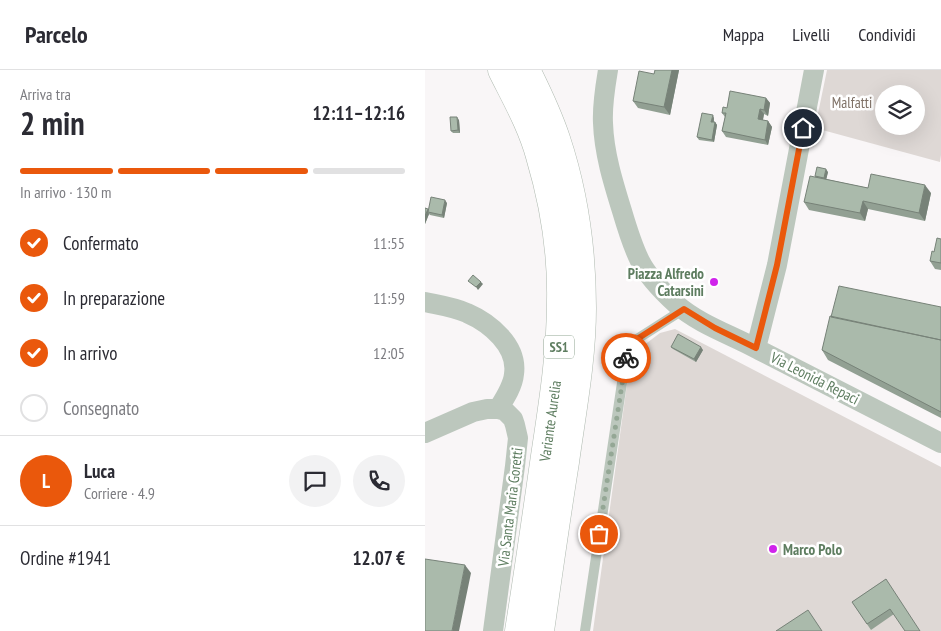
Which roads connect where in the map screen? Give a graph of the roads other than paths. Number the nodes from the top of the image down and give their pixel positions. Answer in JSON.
{"nodes":[{"id":1,"x":502,"y":70,"type":"edge"},
{"id":2,"x":525,"y":70,"type":"edge"},
{"id":3,"x":597,"y":70,"type":"edge"},
{"id":4,"x":608,"y":70,"type":"edge"},
{"id":5,"x":814,"y":70,"type":"edge"},
{"id":6,"x":603,"y":106,"type":"junction"},
{"id":7,"x":425,"y":302,"type":"edge"},
{"id":8,"x":684,"y":309,"type":"junction"},
{"id":9,"x":756,"y":348,"type":"junction"},
{"id":10,"x":499,"y":409,"type":"junction"},
{"id":11,"x":425,"y":433,"type":"edge"},
{"id":12,"x":941,"y":444,"type":"edge"},
{"id":13,"x":493,"y":631,"type":"edge"},
{"id":14,"x":519,"y":631,"type":"edge"},
{"id":15,"x":540,"y":631,"type":"edge"},
{"id":16,"x":585,"y":631,"type":"edge"}],
"edges":[{"from":1,"to":14,"type":"highway","name":"Variante Aurelia","number":"SS1"},
{"from":2,"to":15,"type":"highway","name":"Variante Aurelia","number":"SS1"},
{"from":3,"to":6,"type":"lane"},
{"from":4,"to":6,"type":"street","name":"Via Leonida Repaci"},
{"from":5,"to":9,"type":"street"},
{"from":6,"to":8,"type":"street","name":"Via Leonida Repaci"},
{"from":7,"to":10,"type":"street"},
{"from":8,"to":9,"type":"street","name":"Via Leonida Repaci"},
{"from":8,"to":16,"type":"lane"},
{"from":9,"to":12,"type":"street","name":"Via Leonida Repaci"},
{"from":10,"to":11,"type":"street"},
{"from":10,"to":13,"type":"street","name":"Via Santa Maria Goretti"}]}
